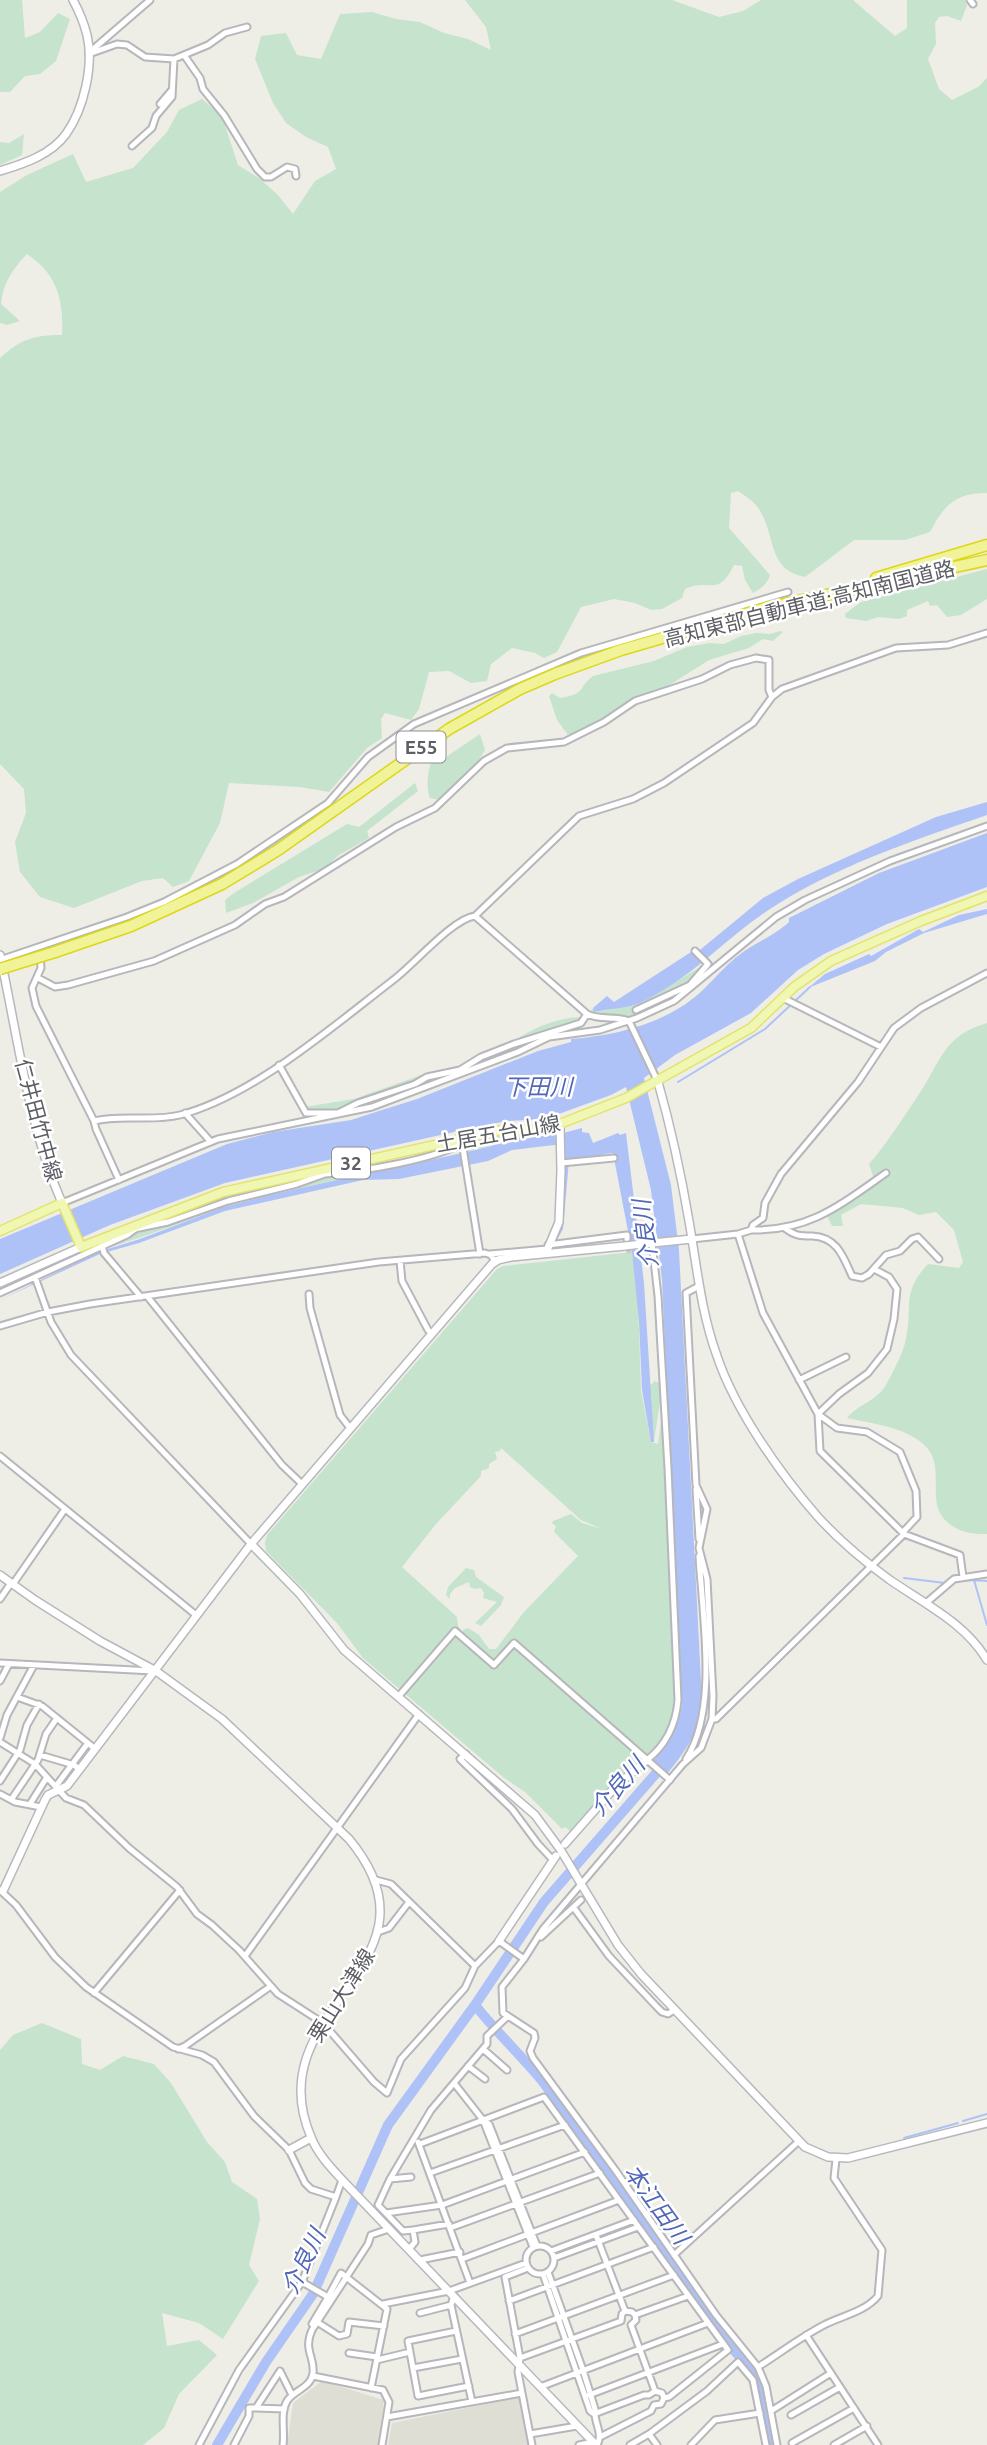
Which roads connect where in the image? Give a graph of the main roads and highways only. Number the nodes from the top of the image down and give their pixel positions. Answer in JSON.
{"nodes":[{"id":1,"x":987,"y":545,"type":"edge"},
{"id":2,"x":987,"y":562,"type":"edge"},
{"id":3,"x":812,"y":597,"type":"junction"},
{"id":4,"x":987,"y":896,"type":"edge"},
{"id":5,"x":0,"y":961,"type":"edge"},
{"id":6,"x":0,"y":1231,"type":"edge"}],
"edges":[{"from":1,"to":3,"type":"highway"},
{"from":2,"to":3,"type":"highway","name":"高知東部自動車道;高知南国道路","number":"E55"},
{"from":3,"to":5,"type":"highway","name":"高知東部自動車道;高知南国道路","number":"E55","bridge":true},
{"from":4,"to":6,"type":"main road","name":"土居五台山線","number":"32"}]}
